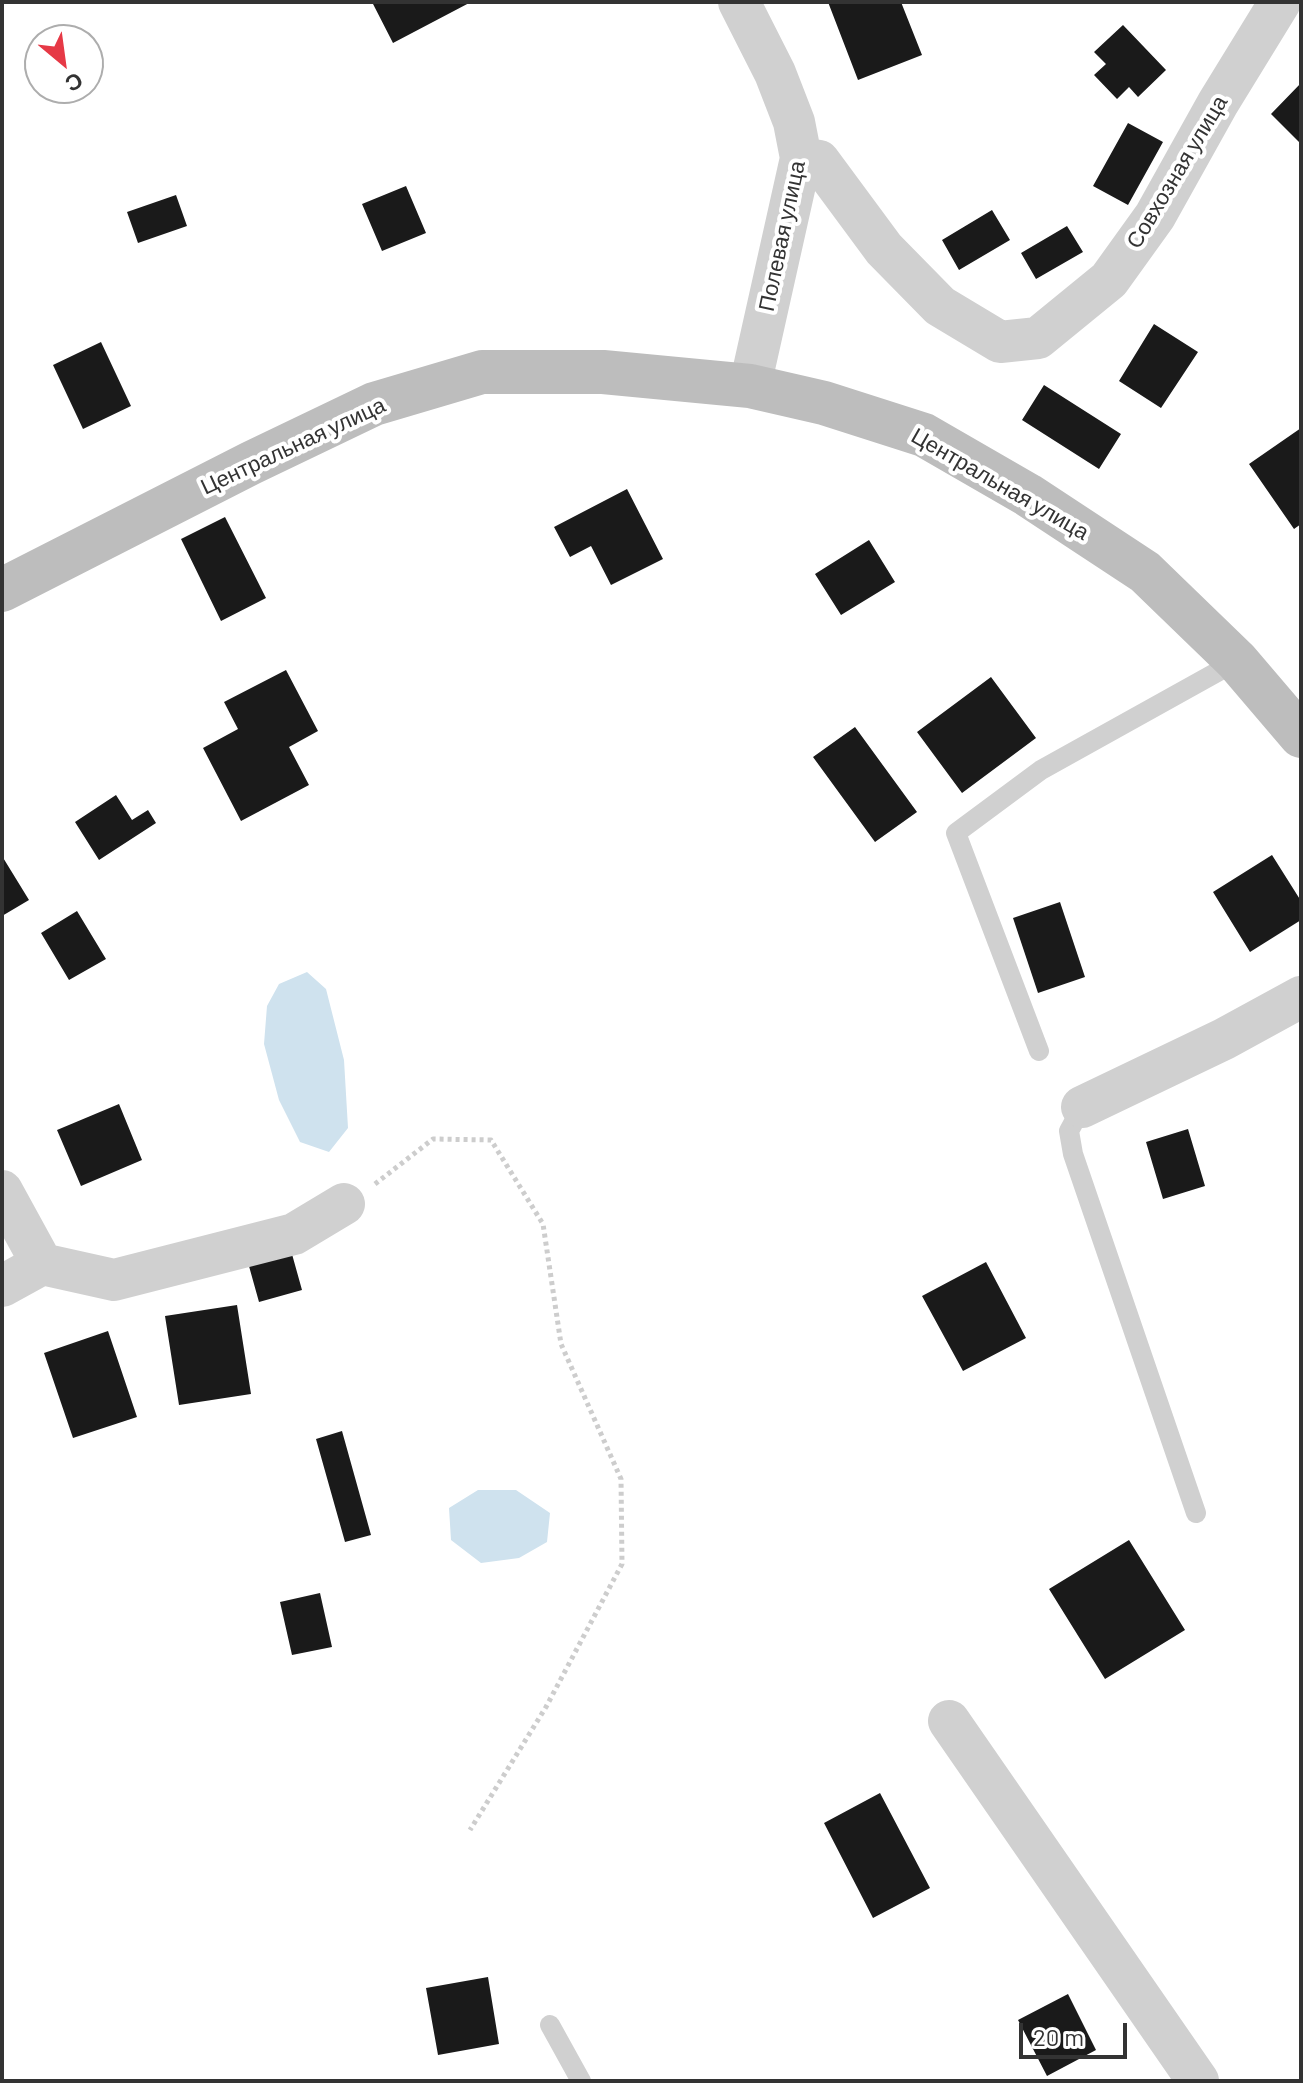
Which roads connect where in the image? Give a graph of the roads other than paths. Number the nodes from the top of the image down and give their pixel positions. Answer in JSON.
{"nodes":[{"id":1,"x":739,"y":2,"type":"edge"},
{"id":2,"x":1280,"y":2,"type":"edge"},
{"id":3,"x":801,"y":158,"type":"junction"},
{"id":4,"x":750,"y":386,"type":"junction"},
{"id":5,"x":2,"y":590,"type":"edge"},
{"id":6,"x":1237,"y":661,"type":"junction"},
{"id":7,"x":1301,"y":736,"type":"edge"},
{"id":8,"x":1301,"y":997,"type":"edge"},
{"id":9,"x":1039,"y":1051,"type":"dead end"},
{"id":10,"x":1082,"y":1107,"type":"joint"},
{"id":11,"x":2,"y":1191,"type":"edge"},
{"id":12,"x":344,"y":1204,"type":"road end"},
{"id":13,"x":42,"y":1264,"type":"junction"},
{"id":14,"x":2,"y":1286,"type":"edge"},
{"id":15,"x":1196,"y":1513,"type":"dead end"},
{"id":16,"x":949,"y":1721,"type":"dead end"},
{"id":17,"x":550,"y":2025,"type":"dead end"},
{"id":18,"x":581,"y":2081,"type":"edge"},
{"id":19,"x":1198,"y":2081,"type":"edge"}],
"edges":[{"from":1,"to":3,"type":"street","name":"Полевая улица"},
{"from":2,"to":3,"type":"street","name":"Совхозная улица"},
{"from":3,"to":4,"type":"street","name":"Полевая улица"},
{"from":4,"to":5,"type":"street","name":"Центральная улица"},
{"from":4,"to":6,"type":"street","name":"Центральная улица"},
{"from":6,"to":7,"type":"street","name":"Центральная улица"},
{"from":6,"to":9,"type":"lane"},
{"from":8,"to":10,"type":"street"},
{"from":10,"to":15,"type":"lane"},
{"from":11,"to":13,"type":"street"},
{"from":12,"to":13,"type":"street"},
{"from":13,"to":14,"type":"street"},
{"from":16,"to":19,"type":"street"},
{"from":17,"to":18,"type":"lane"}]}
